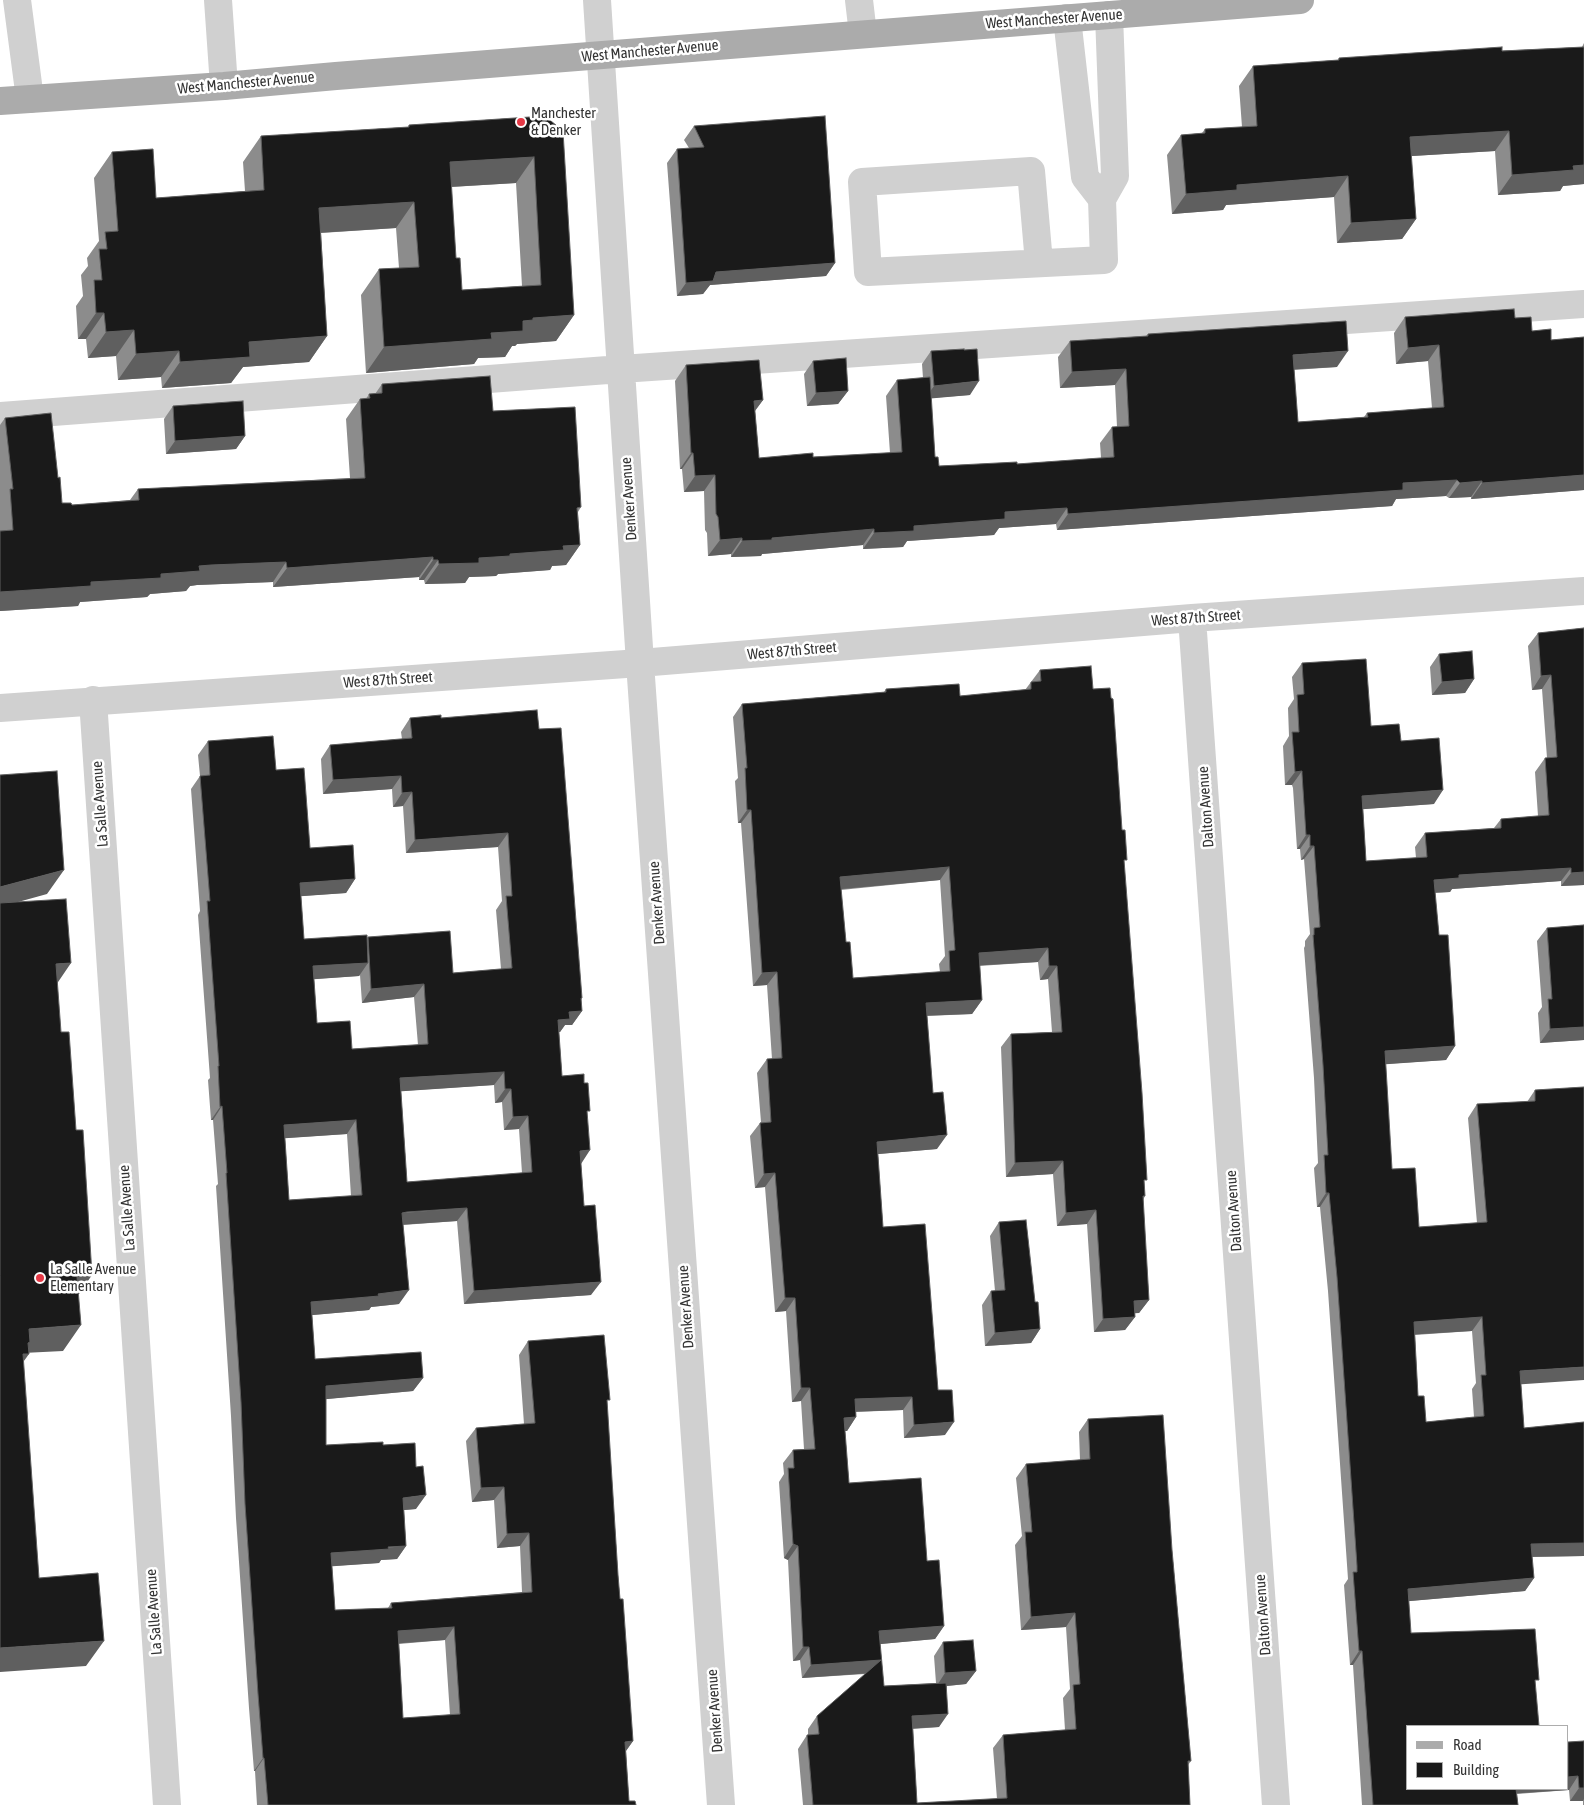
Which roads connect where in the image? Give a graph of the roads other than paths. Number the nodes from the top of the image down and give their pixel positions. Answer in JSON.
{"nodes":[{"id":1,"x":17,"y":0,"type":"edge"},
{"id":2,"x":218,"y":0,"type":"edge"},
{"id":3,"x":597,"y":0,"type":"edge"},
{"id":4,"x":859,"y":0,"type":"edge"},
{"id":5,"x":1300,"y":0,"type":"edge"},
{"id":6,"x":1109,"y":15,"type":"junction"},
{"id":7,"x":1067,"y":18,"type":"junction"},
{"id":8,"x":863,"y":34,"type":"junction"},
{"id":9,"x":601,"y":55,"type":"junction"},
{"id":10,"x":224,"y":86,"type":"junction"},
{"id":11,"x":30,"y":99,"type":"junction"},
{"id":12,"x":0,"y":101,"type":"edge"},
{"id":13,"x":1102,"y":199,"type":"junction"},
{"id":14,"x":1039,"y":263,"type":"junction"},
{"id":15,"x":1584,"y":304,"type":"edge"},
{"id":16,"x":621,"y":369,"type":"junction"},
{"id":17,"x":0,"y":416,"type":"edge"},
{"id":18,"x":1584,"y":591,"type":"edge"},
{"id":19,"x":1192,"y":618,"type":"junction"},
{"id":20,"x":640,"y":663,"type":"junction"},
{"id":21,"x":93,"y":700,"type":"junction"},
{"id":22,"x":0,"y":708,"type":"edge"},
{"id":23,"x":167,"y":1805,"type":"edge"},
{"id":24,"x":722,"y":1805,"type":"edge"},
{"id":25,"x":1276,"y":1805,"type":"edge"}],
"edges":[{"from":1,"to":11,"type":"street"},
{"from":2,"to":10,"type":"street"},
{"from":3,"to":9,"type":"street","name":"Denker Avenue"},
{"from":4,"to":8,"type":"street"},
{"from":5,"to":6,"type":"main road","name":"West Manchester Avenue"},
{"from":6,"to":7,"type":"main road","name":"West Manchester Avenue"},
{"from":6,"to":13,"type":"street"},
{"from":7,"to":8,"type":"main road","name":"West Manchester Avenue"},
{"from":7,"to":13,"type":"street"},
{"from":8,"to":9,"type":"main road","name":"West Manchester Avenue"},
{"from":9,"to":10,"type":"main road","name":"West Manchester Avenue"},
{"from":9,"to":16,"type":"street","name":"Denker Avenue"},
{"from":10,"to":11,"type":"main road","name":"West Manchester Avenue"},
{"from":11,"to":12,"type":"main road","name":"West Manchester Avenue"},
{"from":13,"to":14,"type":"street"},
{"from":14,"to":14,"type":"street"},
{"from":15,"to":16,"type":"street"},
{"from":16,"to":17,"type":"street"},
{"from":16,"to":20,"type":"street","name":"Denker Avenue"},
{"from":18,"to":19,"type":"street","name":"West 87th Street"},
{"from":19,"to":20,"type":"street","name":"West 87th Street"},
{"from":19,"to":25,"type":"street","name":"Dalton Avenue"},
{"from":20,"to":21,"type":"street","name":"West 87th Street"},
{"from":20,"to":24,"type":"street","name":"Denker Avenue"},
{"from":21,"to":22,"type":"street","name":"West 87th Street"},
{"from":21,"to":23,"type":"street","name":"La Salle Avenue"}]}
